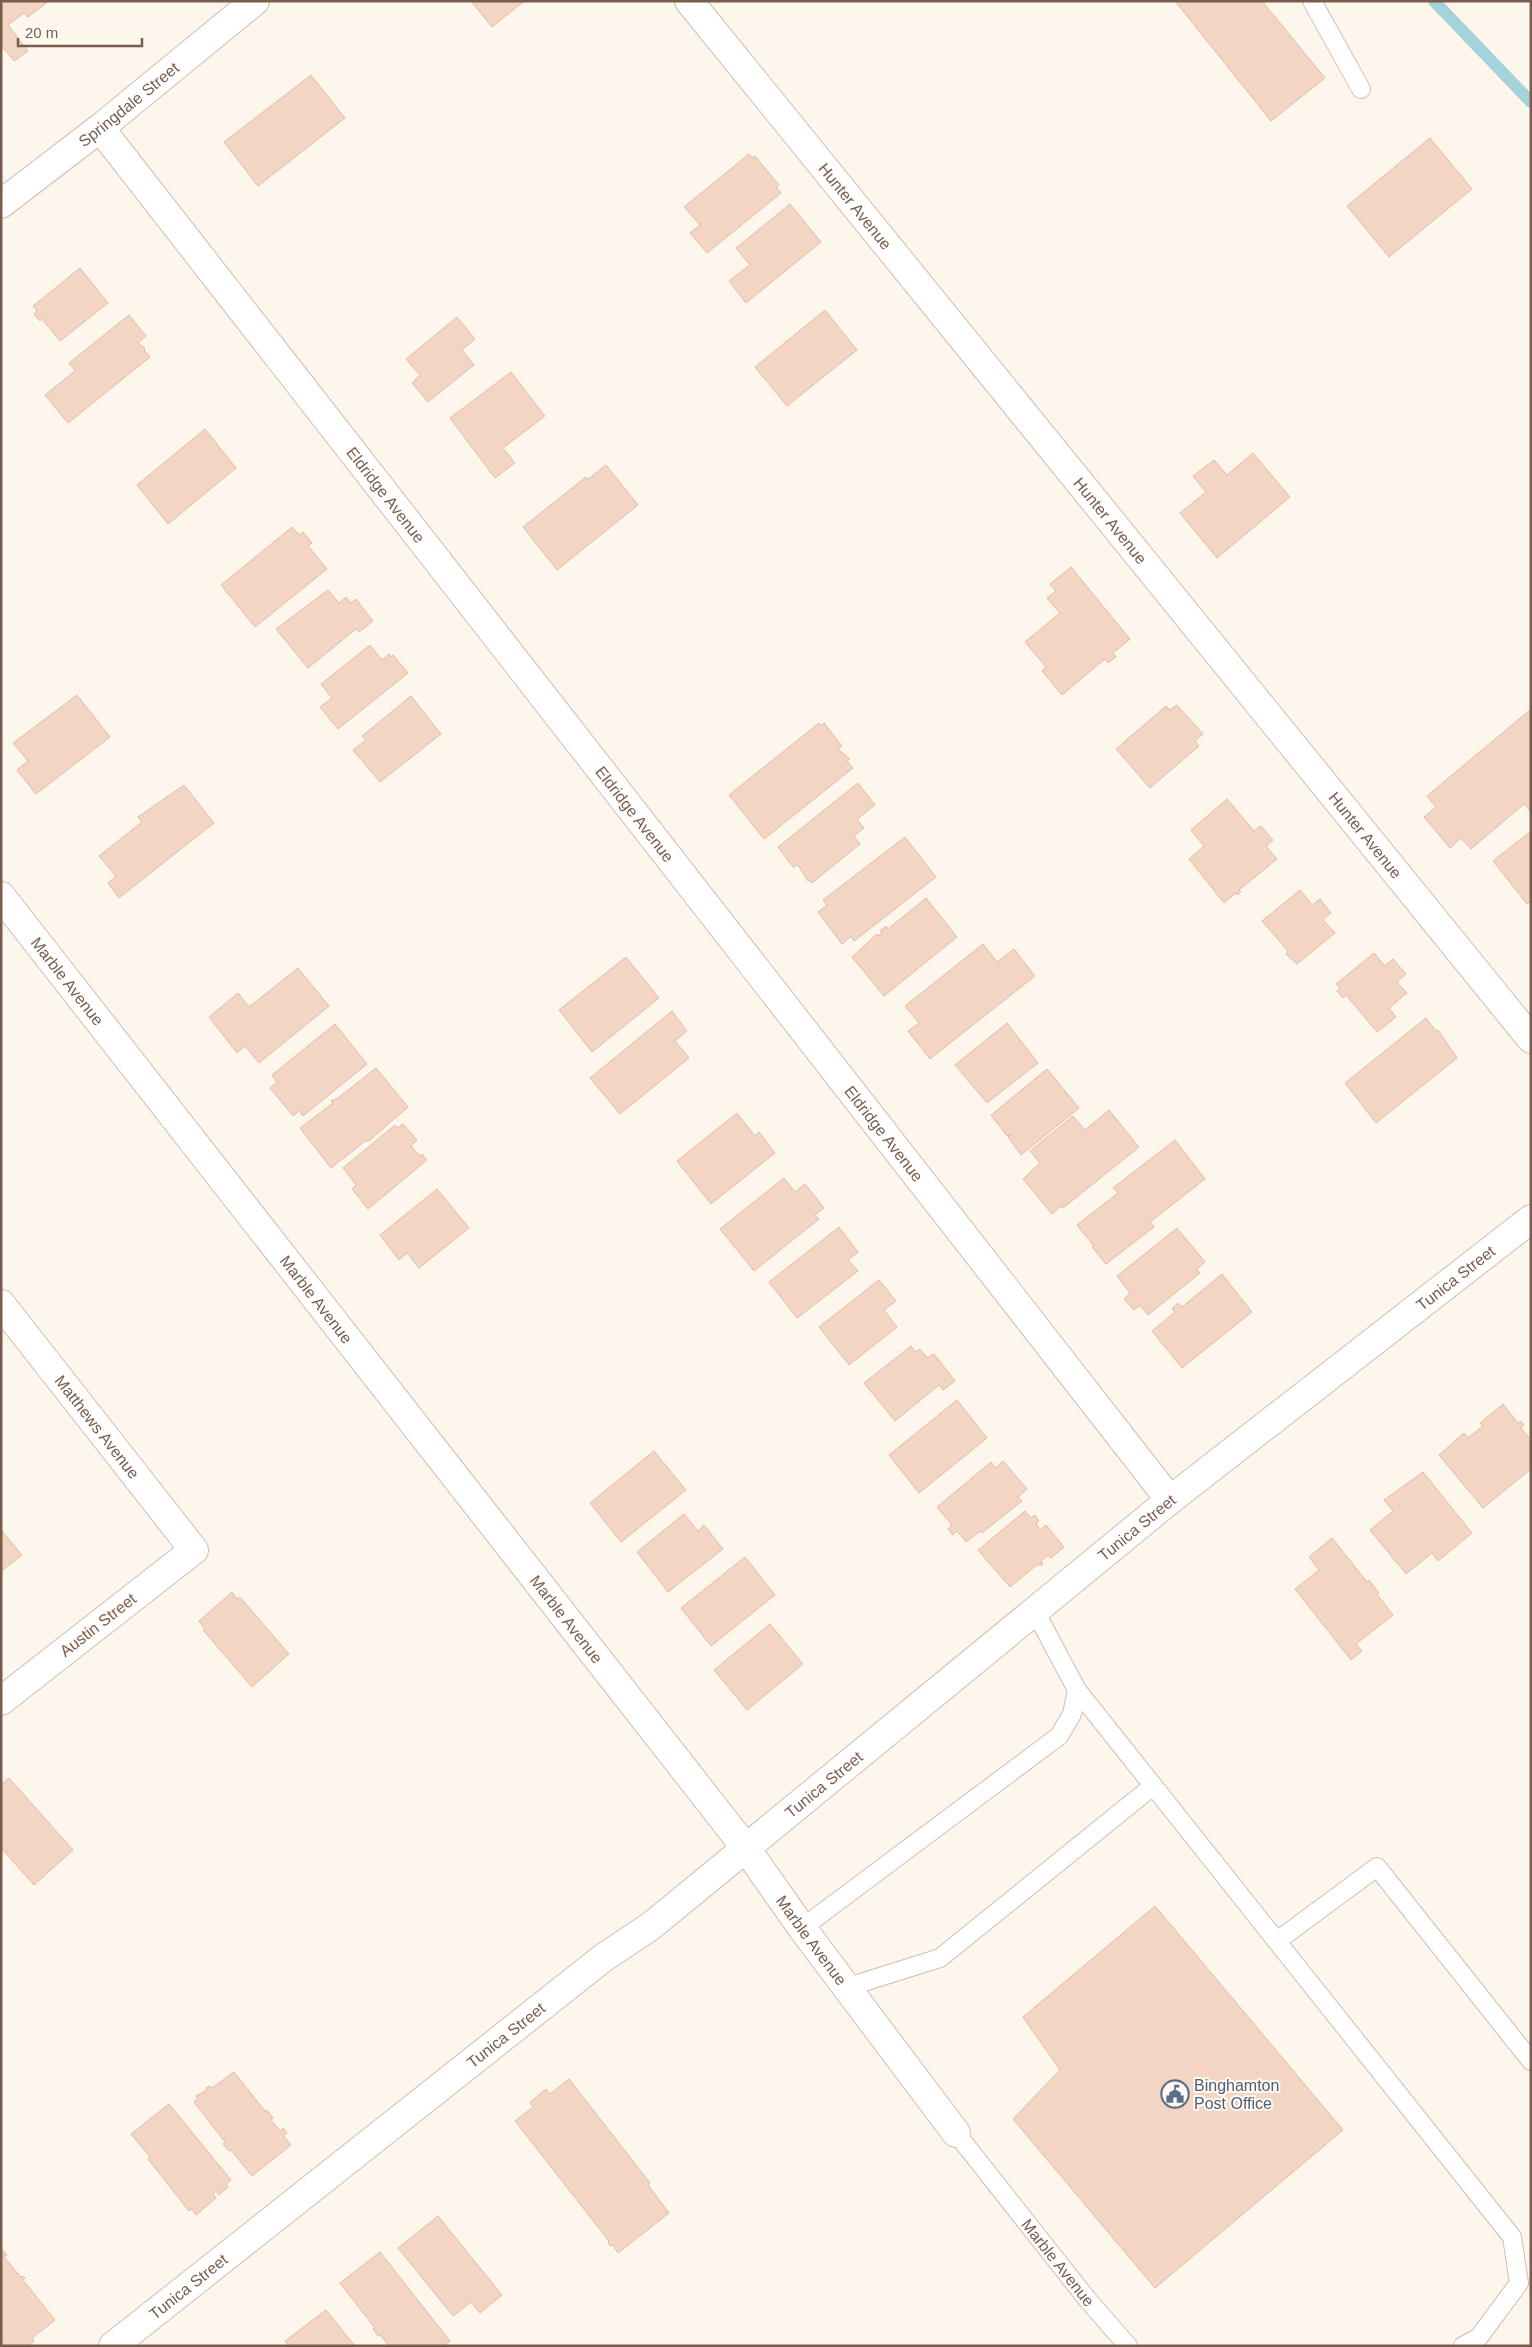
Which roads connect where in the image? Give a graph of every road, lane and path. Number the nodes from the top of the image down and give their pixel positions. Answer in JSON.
{"nodes":[{"id":1,"x":255,"y":1,"type":"edge"},
{"id":2,"x":689,"y":1,"type":"edge"},
{"id":3,"x":1312,"y":1,"type":"edge"},
{"id":4,"x":1361,"y":89,"type":"dead end"},
{"id":5,"x":100,"y":128,"type":"junction"},
{"id":6,"x":1,"y":204,"type":"edge"},
{"id":7,"x":1,"y":896,"type":"edge"},
{"id":8,"x":1531,"y":1039,"type":"edge"},
{"id":9,"x":1531,"y":1219,"type":"edge"},
{"id":10,"x":1,"y":1304,"type":"edge"},
{"id":11,"x":1170,"y":1500,"type":"junction"},
{"id":12,"x":194,"y":1550,"type":"joint"},
{"id":13,"x":1034,"y":1610,"type":"junction"},
{"id":14,"x":1077,"y":1690,"type":"junction"},
{"id":15,"x":1,"y":1701,"type":"edge"},
{"id":16,"x":1153,"y":1786,"type":"junction"},
{"id":17,"x":745,"y":1847,"type":"junction"},
{"id":18,"x":802,"y":1928,"type":"junction"},
{"id":19,"x":1277,"y":1941,"type":"junction"},
{"id":20,"x":848,"y":1987,"type":"junction"},
{"id":21,"x":1531,"y":2061,"type":"edge"},
{"id":22,"x":956,"y":2133,"type":"joint"},
{"id":23,"x":1525,"y":2285,"type":"edge"},
{"id":24,"x":113,"y":2346,"type":"edge"},
{"id":25,"x":1128,"y":2346,"type":"edge"},
{"id":26,"x":1463,"y":2346,"type":"edge"}],
"edges":[{"from":1,"to":5,"type":"street","name":"Springdale Street"},
{"from":2,"to":8,"type":"street","name":"Hunter Avenue"},
{"from":3,"to":4,"type":"lane"},
{"from":5,"to":6,"type":"street","name":"Springdale Street"},
{"from":5,"to":11,"type":"street","name":"Eldridge Avenue"},
{"from":7,"to":17,"type":"street","name":"Marble Avenue"},
{"from":9,"to":11,"type":"street","name":"Tunica Street"},
{"from":10,"to":12,"type":"street","name":"Matthews Avenue"},
{"from":11,"to":13,"type":"street","name":"Tunica Street"},
{"from":12,"to":15,"type":"street","name":"Austin Street"},
{"from":13,"to":14,"type":"lane"},
{"from":13,"to":17,"type":"street","name":"Tunica Street"},
{"from":14,"to":16,"type":"lane"},
{"from":14,"to":18,"type":"lane"},
{"from":16,"to":19,"type":"lane"},
{"from":16,"to":20,"type":"lane"},
{"from":17,"to":18,"type":"street","name":"Marble Avenue"},
{"from":17,"to":24,"type":"street","name":"Tunica Street"},
{"from":18,"to":20,"type":"street","name":"Marble Avenue"},
{"from":19,"to":21,"type":"lane"},
{"from":19,"to":23,"type":"lane"},
{"from":20,"to":22,"type":"street","name":"Marble Avenue"},
{"from":22,"to":25,"type":"lane","name":"Marble Avenue"},
{"from":23,"to":26,"type":"lane"}]}
